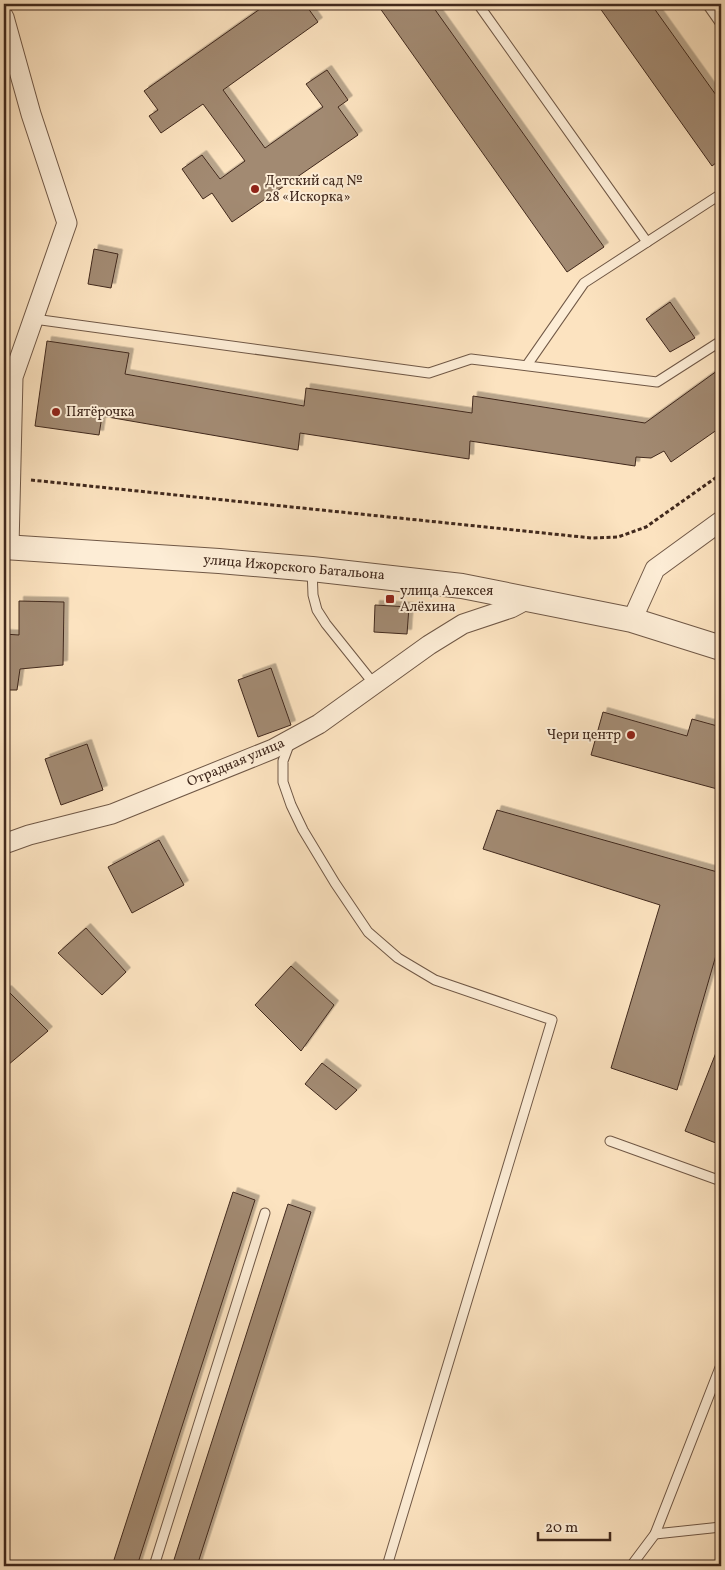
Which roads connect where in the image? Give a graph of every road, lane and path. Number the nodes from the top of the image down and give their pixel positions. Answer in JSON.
{"nodes":[{"id":1,"x":478,"y":4,"type":"edge"},
{"id":2,"x":707,"y":4,"type":"edge"},
{"id":3,"x":4,"y":17,"type":"edge"},
{"id":4,"x":721,"y":24,"type":"edge"},
{"id":5,"x":721,"y":194,"type":"edge"},
{"id":6,"x":647,"y":242,"type":"junction"},
{"id":7,"x":34,"y":319,"type":"junction"},
{"id":8,"x":721,"y":341,"type":"edge"},
{"id":9,"x":527,"y":365,"type":"junction"},
{"id":10,"x":721,"y":474,"type":"edge"},
{"id":11,"x":11,"y":478,"type":"junction"},
{"id":12,"x":721,"y":521,"type":"edge"},
{"id":13,"x":6,"y":547,"type":"edge"},
{"id":14,"x":312,"y":569,"type":"junction"},
{"id":15,"x":528,"y":599,"type":"junction"},
{"id":16,"x":632,"y":620,"type":"junction"},
{"id":17,"x":721,"y":648,"type":"edge"},
{"id":18,"x":374,"y":684,"type":"junction"},
{"id":19,"x":291,"y":739,"type":"junction"},
{"id":20,"x":7,"y":840,"type":"edge"},
{"id":21,"x":610,"y":1141,"type":"dead end"},
{"id":22,"x":721,"y":1180,"type":"edge"},
{"id":23,"x":265,"y":1213,"type":"dead end"},
{"id":24,"x":721,"y":1365,"type":"edge"},
{"id":25,"x":721,"y":1527,"type":"edge"},
{"id":26,"x":655,"y":1534,"type":"junction"},
{"id":27,"x":154,"y":1566,"type":"edge"},
{"id":28,"x":387,"y":1566,"type":"edge"},
{"id":29,"x":631,"y":1566,"type":"edge"}],
"edges":[{"from":1,"to":6,"type":"lane"},
{"from":2,"to":4,"type":"lane"},
{"from":3,"to":7,"type":"street","name":"улица Ижорского Батальона"},
{"from":5,"to":6,"type":"lane"},
{"from":6,"to":9,"type":"lane"},
{"from":7,"to":9,"type":"lane"},
{"from":7,"to":11,"type":"street","name":"улица Ижорского Батальона"},
{"from":8,"to":9,"type":"lane"},
{"from":10,"to":11,"type":"path"},
{"from":11,"to":13,"type":"street","name":"улица Ижорского Батальона"},
{"from":12,"to":16,"type":"street"},
{"from":13,"to":14,"type":"street","name":"улица Ижорского Батальона"},
{"from":14,"to":15,"type":"street","name":"улица Ижорского Батальона"},
{"from":14,"to":18,"type":"lane"},
{"from":15,"to":16,"type":"street","name":"улица Ижорского Батальона"},
{"from":15,"to":18,"type":"street","name":"Отрадная улица"},
{"from":16,"to":17,"type":"street","name":"улица Ижорского Батальона"},
{"from":18,"to":19,"type":"street","name":"Отрадная улица"},
{"from":19,"to":20,"type":"street","name":"Отрадная улица"},
{"from":19,"to":28,"type":"lane"},
{"from":21,"to":22,"type":"lane"},
{"from":23,"to":27,"type":"lane"},
{"from":24,"to":26,"type":"lane"},
{"from":25,"to":26,"type":"lane"},
{"from":26,"to":29,"type":"lane"}]}
